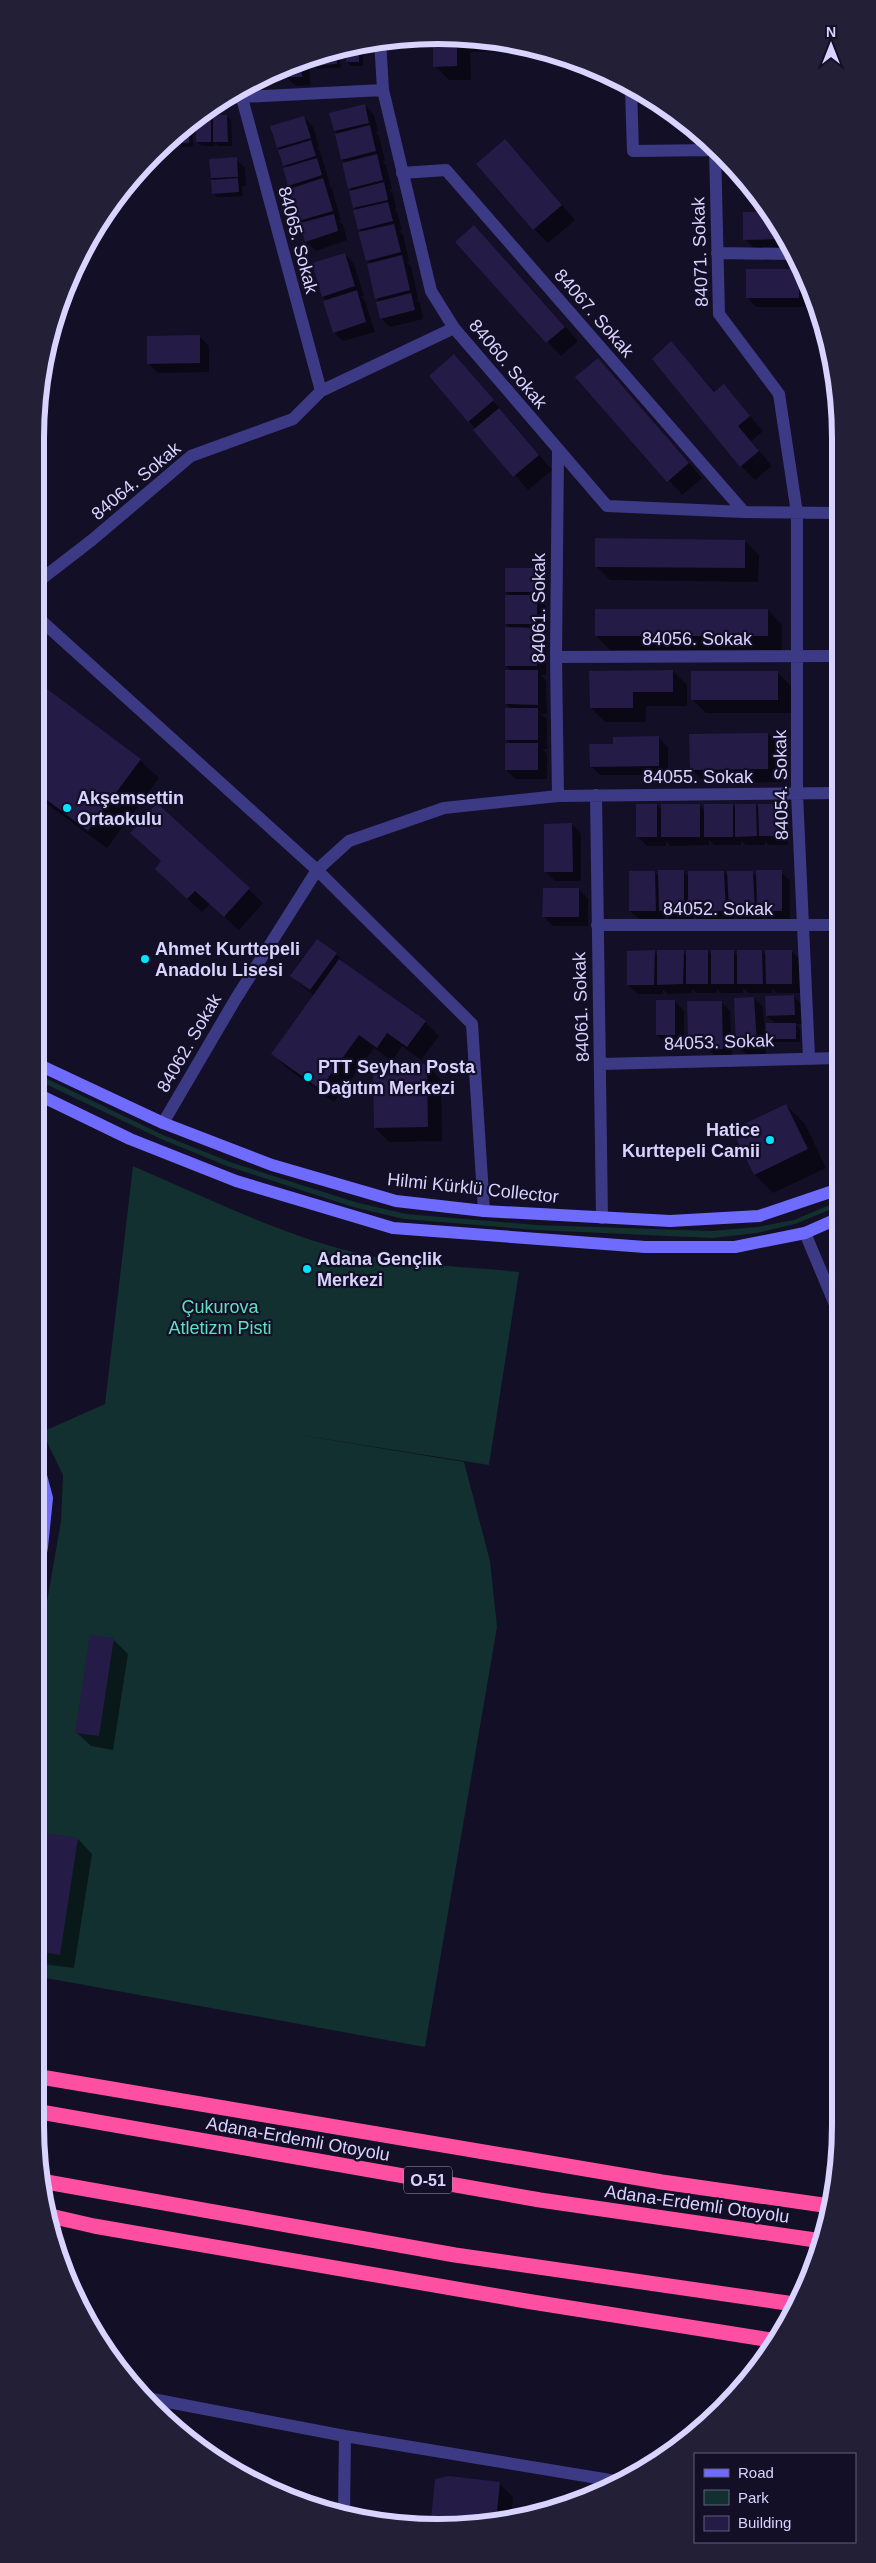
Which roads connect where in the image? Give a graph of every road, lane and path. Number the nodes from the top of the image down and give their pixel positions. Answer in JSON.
{"nodes":[{"id":1,"x":380,"y":48,"type":"edge"},
{"id":2,"x":383,"y":90,"type":"junction"},
{"id":3,"x":632,"y":95,"type":"edge"},
{"id":4,"x":242,"y":98,"type":"joint"},
{"id":5,"x":707,"y":150,"type":"edge"},
{"id":6,"x":714,"y":156,"type":"edge"},
{"id":7,"x":402,"y":173,"type":"junction"},
{"id":8,"x":716,"y":253,"type":"junction"},
{"id":9,"x":786,"y":254,"type":"edge"},
{"id":10,"x":454,"y":328,"type":"junction"},
{"id":11,"x":321,"y":391,"type":"junction"},
{"id":12,"x":558,"y":451,"type":"junction"},
{"id":13,"x":744,"y":512,"type":"junction"},
{"id":14,"x":797,"y":513,"type":"junction"},
{"id":15,"x":832,"y":513,"type":"edge"},
{"id":16,"x":44,"y":577,"type":"edge"},
{"id":17,"x":44,"y":623,"type":"edge"},
{"id":18,"x":797,"y":656,"type":"junction"},
{"id":19,"x":832,"y":656,"type":"edge"},
{"id":20,"x":556,"y":657,"type":"junction"},
{"id":21,"x":832,"y":793,"type":"edge"},
{"id":22,"x":796,"y":794,"type":"junction"},
{"id":23,"x":596,"y":795,"type":"junction"},
{"id":24,"x":558,"y":796,"type":"junction"},
{"id":25,"x":317,"y":870,"type":"junction"},
{"id":26,"x":596,"y":925,"type":"junction"},
{"id":27,"x":832,"y":926,"type":"edge"},
{"id":28,"x":803,"y":927,"type":"junction"},
{"id":29,"x":810,"y":1057,"type":"junction"},
{"id":30,"x":832,"y":1058,"type":"edge"},
{"id":31,"x":600,"y":1064,"type":"junction"},
{"id":32,"x":44,"y":1067,"type":"edge"},
{"id":33,"x":44,"y":1097,"type":"edge"},
{"id":34,"x":163,"y":1122,"type":"junction"},
{"id":35,"x":832,"y":1191,"type":"edge"},
{"id":36,"x":484,"y":1211,"type":"junction"},
{"id":37,"x":602,"y":1218,"type":"junction"},
{"id":38,"x":832,"y":1221,"type":"edge"},
{"id":39,"x":805,"y":1232,"type":"junction"},
{"id":40,"x":832,"y":1297,"type":"edge"},
{"id":41,"x":44,"y":1487,"type":"edge"},
{"id":42,"x":44,"y":1527,"type":"edge"},
{"id":43,"x":44,"y":2078,"type":"edge"},
{"id":44,"x":44,"y":2112,"type":"edge"},
{"id":45,"x":48,"y":2182,"type":"edge"},
{"id":46,"x":824,"y":2205,"type":"edge"},
{"id":47,"x":55,"y":2217,"type":"edge"},
{"id":48,"x":815,"y":2240,"type":"edge"},
{"id":49,"x":790,"y":2303,"type":"edge"},
{"id":50,"x":769,"y":2340,"type":"edge"},
{"id":51,"x":155,"y":2399,"type":"edge"},
{"id":52,"x":345,"y":2436,"type":"junction"},
{"id":53,"x":610,"y":2480,"type":"edge"},
{"id":54,"x":344,"y":2508,"type":"edge"}],
"edges":[{"from":1,"to":2,"type":"street","name":"84060. Sokak"},
{"from":2,"to":4,"type":"street"},
{"from":2,"to":7,"type":"street","name":"84060. Sokak"},
{"from":3,"to":5,"type":"street"},
{"from":4,"to":11,"type":"street","name":"84065. Sokak"},
{"from":6,"to":8,"type":"street","name":"84071. Sokak"},
{"from":7,"to":10,"type":"street","name":"84060. Sokak"},
{"from":7,"to":13,"type":"street","name":"84067. Sokak"},
{"from":8,"to":9,"type":"street"},
{"from":8,"to":14,"type":"street","name":"84071. Sokak"},
{"from":10,"to":11,"type":"street","name":"84064. Sokak"},
{"from":10,"to":12,"type":"street","name":"84060. Sokak"},
{"from":11,"to":16,"type":"street","name":"84064. Sokak"},
{"from":12,"to":13,"type":"street","name":"84060. Sokak"},
{"from":12,"to":20,"type":"street","name":"84061. Sokak"},
{"from":13,"to":14,"type":"street","name":"84060. Sokak"},
{"from":14,"to":15,"type":"street","name":"84060. Sokak"},
{"from":14,"to":18,"type":"street","name":"84054. Sokak"},
{"from":17,"to":25,"type":"street"},
{"from":18,"to":19,"type":"street","name":"84056. Sokak"},
{"from":18,"to":20,"type":"street","name":"84056. Sokak"},
{"from":18,"to":22,"type":"street","name":"84054. Sokak"},
{"from":20,"to":24,"type":"street","name":"84061. Sokak"},
{"from":21,"to":22,"type":"street","name":"84055. Sokak"},
{"from":22,"to":23,"type":"street","name":"84055. Sokak"},
{"from":22,"to":28,"type":"street","name":"84054. Sokak"},
{"from":23,"to":24,"type":"street","name":"84055. Sokak"},
{"from":23,"to":26,"type":"street","name":"84061. Sokak"},
{"from":24,"to":25,"type":"street","name":"84062. Sokak"},
{"from":25,"to":34,"type":"street","name":"84062. Sokak"},
{"from":25,"to":36,"type":"street"},
{"from":26,"to":28,"type":"street","name":"84052. Sokak"},
{"from":26,"to":31,"type":"street","name":"84061. Sokak"},
{"from":27,"to":28,"type":"street","name":"84052. Sokak"},
{"from":28,"to":29,"type":"street","name":"84054. Sokak"},
{"from":29,"to":30,"type":"street","name":"84053. Sokak"},
{"from":29,"to":31,"type":"street","name":"84053. Sokak"},
{"from":31,"to":37,"type":"street","name":"84061. Sokak"},
{"from":32,"to":34,"type":"main road","name":"Hilmi Kürklü Collector"},
{"from":33,"to":39,"type":"main road"},
{"from":34,"to":36,"type":"main road","name":"Hilmi Kürklü Collector"},
{"from":35,"to":37,"type":"main road","name":"Hilmi Kürklü Collector"},
{"from":36,"to":37,"type":"main road","name":"Hilmi Kürklü Collector"},
{"from":38,"to":39,"type":"main road"},
{"from":39,"to":40,"type":"street"},
{"from":41,"to":42,"type":"main road"},
{"from":43,"to":46,"type":"highway"},
{"from":44,"to":48,"type":"highway","name":"Adana-Erdemli Otoyolu","number":"O-51"},
{"from":45,"to":49,"type":"highway"},
{"from":47,"to":50,"type":"highway"},
{"from":51,"to":52,"type":"street"},
{"from":52,"to":53,"type":"street"},
{"from":52,"to":54,"type":"street"}]}
